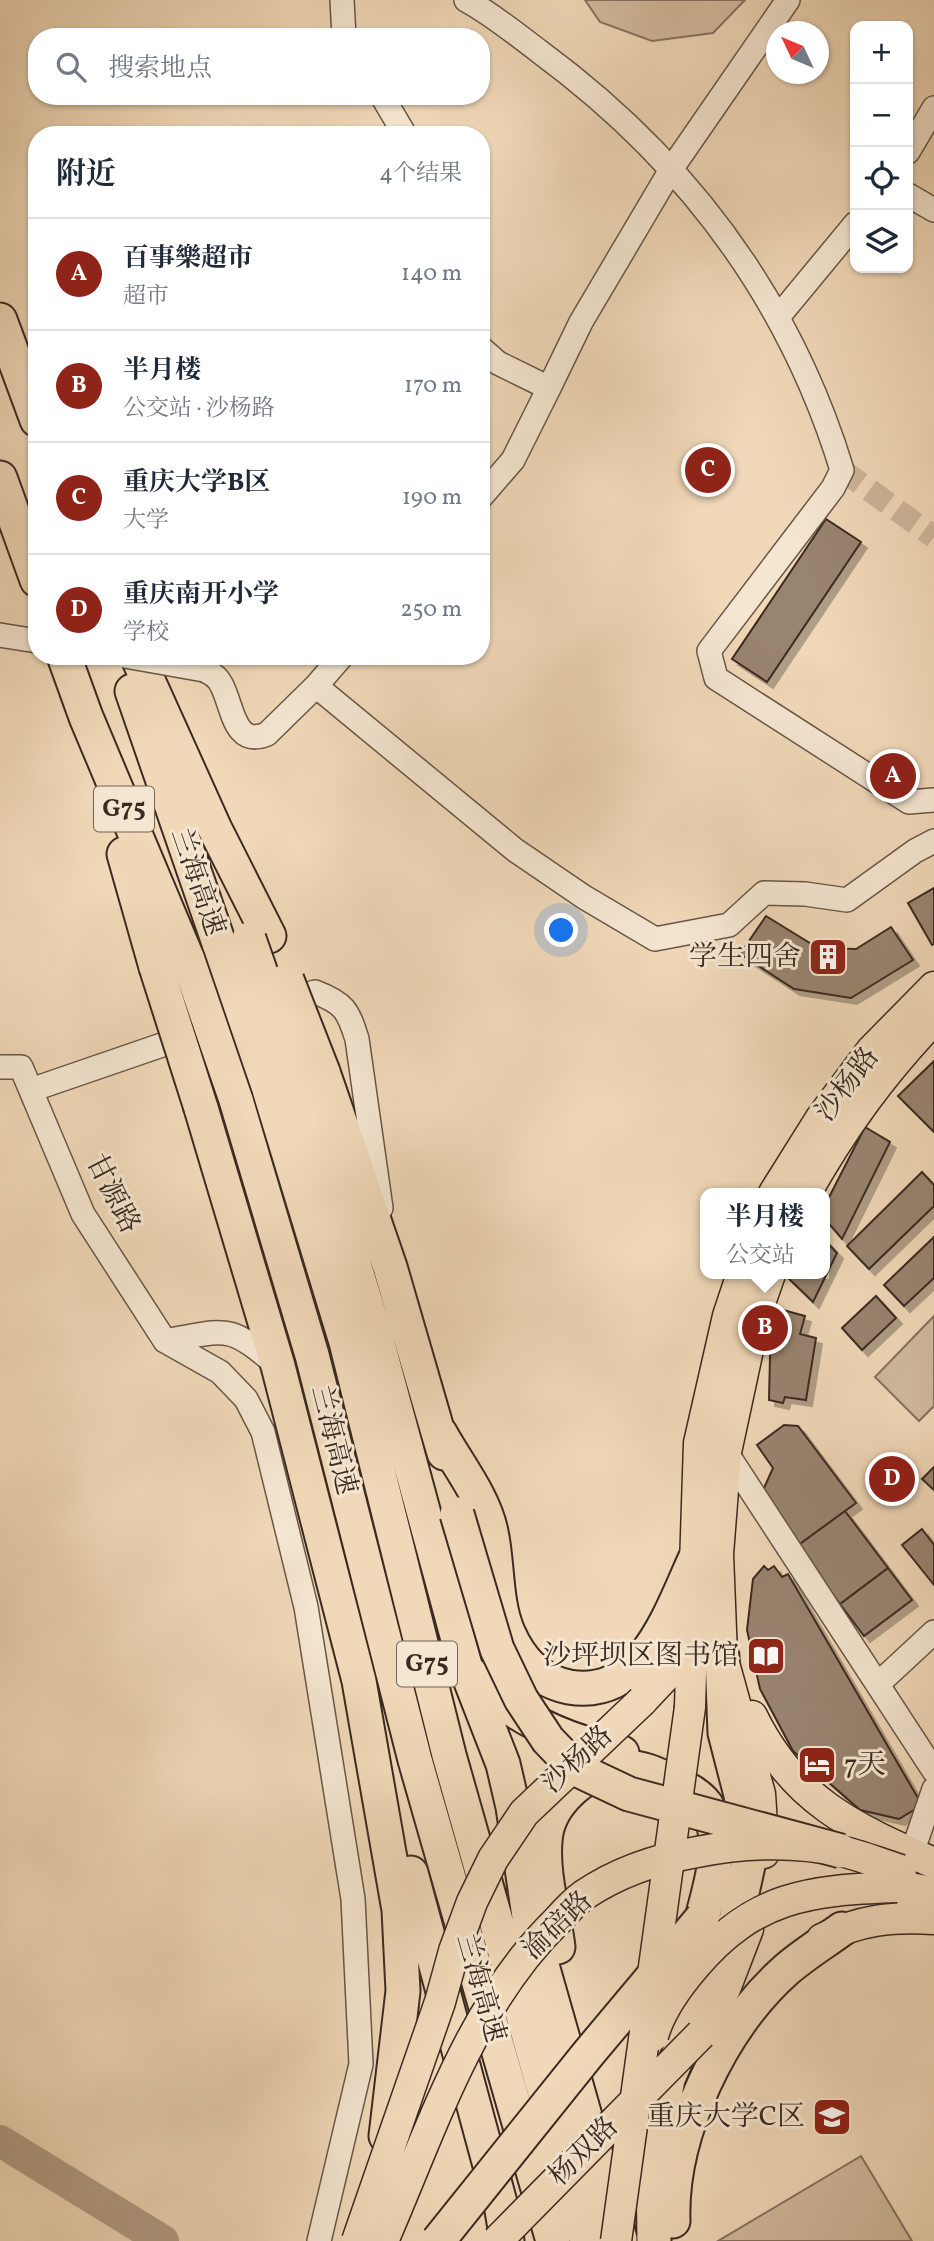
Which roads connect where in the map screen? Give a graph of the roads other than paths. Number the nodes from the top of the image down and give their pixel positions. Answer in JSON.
{"nodes":[{"id":1,"x":342,"y":0,"type":"edge"},
{"id":2,"x":466,"y":0,"type":"edge"},
{"id":3,"x":788,"y":0,"type":"edge"},
{"id":4,"x":344,"y":28,"type":"edge"},
{"id":5,"x":387,"y":105,"type":"edge"},
{"id":6,"x":934,"y":108,"type":"edge"},
{"id":7,"x":400,"y":126,"type":"edge"},
{"id":8,"x":911,"y":147,"type":"edge"},
{"id":9,"x":672,"y":168,"type":"junction"},
{"id":10,"x":913,"y":198,"type":"edge"},
{"id":11,"x":934,"y":211,"type":"edge"},
{"id":12,"x":850,"y":229,"type":"edge"},
{"id":13,"x":779,"y":316,"type":"junction"},
{"id":14,"x":0,"y":320,"type":"edge"},
{"id":15,"x":490,"y":356,"type":"edge"},
{"id":16,"x":549,"y":388,"type":"junction"},
{"id":17,"x":28,"y":395,"type":"edge"},
{"id":18,"x":0,"y":478,"type":"edge"},
{"id":19,"x":490,"y":487,"type":"edge"},
{"id":20,"x":28,"y":555,"type":"edge"},
{"id":21,"x":0,"y":635,"type":"edge"},
{"id":22,"x":28,"y":640,"type":"edge"},
{"id":23,"x":67,"y":665,"type":"edge"},
{"id":24,"x":126,"y":665,"type":"edge"},
{"id":25,"x":141,"y":665,"type":"edge"},
{"id":26,"x":175,"y":665,"type":"edge"},
{"id":27,"x":334,"y":665,"type":"edge"},
{"id":28,"x":316,"y":686,"type":"junction"},
{"id":29,"x":934,"y":800,"type":"edge"},
{"id":30,"x":934,"y":841,"type":"edge"},
{"id":31,"x":246,"y":940,"type":"junction"},
{"id":32,"x":172,"y":963,"type":"junction"},
{"id":33,"x":934,"y":987,"type":"edge"},
{"id":34,"x":934,"y":1018,"type":"edge"},
{"id":35,"x":10,"y":1067,"type":"edge"},
{"id":36,"x":296,"y":1079,"type":"junction"},
{"id":37,"x":31,"y":1090,"type":"junction"},
{"id":38,"x":777,"y":1188,"type":"edge"},
{"id":39,"x":809,"y":1188,"type":"edge"},
{"id":40,"x":390,"y":1267,"type":"junction"},
{"id":41,"x":739,"y":1279,"type":"edge"},
{"id":42,"x":768,"y":1279,"type":"edge"},
{"id":43,"x":164,"y":1341,"type":"junction"},
{"id":44,"x":278,"y":1366,"type":"junction"},
{"id":45,"x":440,"y":1433,"type":"junction"},
{"id":46,"x":726,"y":1452,"type":"junction"},
{"id":47,"x":696,"y":1557,"type":"junction"},
{"id":48,"x":693,"y":1627,"type":"junction"},
{"id":49,"x":934,"y":1632,"type":"edge"},
{"id":50,"x":722,"y":1656,"type":"junction"},
{"id":51,"x":466,"y":1669,"type":"junction"},
{"id":52,"x":359,"y":1681,"type":"junction"},
{"id":53,"x":878,"y":1684,"type":"junction"},
{"id":54,"x":934,"y":1771,"type":"edge"},
{"id":55,"x":934,"y":1789,"type":"edge"},
{"id":56,"x":841,"y":1851,"type":"junction"},
{"id":57,"x":911,"y":1868,"type":"edge"},
{"id":58,"x":934,"y":1884,"type":"edge"},
{"id":59,"x":934,"y":1894,"type":"edge"},
{"id":60,"x":934,"y":1919,"type":"edge"},
{"id":61,"x":707,"y":1922,"type":"junction"},
{"id":62,"x":842,"y":1929,"type":"junction"},
{"id":63,"x":701,"y":2034,"type":"junction"},
{"id":64,"x":582,"y":2112,"type":"junction"},
{"id":65,"x":633,"y":2118,"type":"junction"},
{"id":66,"x":380,"y":2175,"type":"junction"},
{"id":67,"x":319,"y":2241,"type":"edge"},
{"id":68,"x":358,"y":2241,"type":"edge"},
{"id":69,"x":383,"y":2241,"type":"edge"},
{"id":70,"x":438,"y":2241,"type":"edge"},
{"id":71,"x":457,"y":2241,"type":"edge"},
{"id":72,"x":497,"y":2241,"type":"edge"},
{"id":73,"x":507,"y":2241,"type":"edge"},
{"id":74,"x":553,"y":2241,"type":"edge"},
{"id":75,"x":587,"y":2241,"type":"edge"},
{"id":76,"x":619,"y":2241,"type":"edge"},
{"id":77,"x":654,"y":2241,"type":"edge"},
{"id":78,"x":673,"y":2241,"type":"edge"}],
"edges":[{"from":1,"to":4,"type":"street"},
{"from":2,"to":9,"type":"street"},
{"from":3,"to":9,"type":"street"},
{"from":5,"to":7,"type":"street"},
{"from":6,"to":8,"type":"street"},
{"from":9,"to":13,"type":"street"},
{"from":9,"to":16,"type":"street"},
{"from":10,"to":11,"type":"street"},
{"from":12,"to":13,"type":"street"},
{"from":13,"to":29,"type":"street"},
{"from":14,"to":17,"type":"highway"},
{"from":15,"to":16,"type":"street"},
{"from":16,"to":19,"type":"street"},
{"from":18,"to":20,"type":"highway"},
{"from":21,"to":22,"type":"street"},
{"from":23,"to":32,"type":"highway"},
{"from":24,"to":31,"type":"highway","name":"兰海高速","number":"G75"},
{"from":25,"to":31,"type":"highway"},
{"from":26,"to":28,"type":"street","bridge":true},
{"from":27,"to":28,"type":"street"},
{"from":28,"to":30,"type":"street"},
{"from":31,"to":36,"type":"highway","name":"兰海高速","number":"G75","bridge":true},
{"from":31,"to":36,"type":"highway","bridge":true},
{"from":32,"to":44,"type":"highway","bridge":true},
{"from":32,"to":74,"type":"highway","name":"兰海高速","number":"G75","bridge":true},
{"from":33,"to":38,"type":"main road","name":"沙杨路"},
{"from":34,"to":39,"type":"main road","name":"沙杨路"},
{"from":35,"to":37,"type":"street","name":"甘源路"},
{"from":36,"to":40,"type":"highway"},
{"from":36,"to":51,"type":"highway"},
{"from":36,"to":75,"type":"highway","name":"兰海高速","number":"G75"},
{"from":37,"to":40,"type":"street"},
{"from":37,"to":43,"type":"street","name":"甘源路"},
{"from":40,"to":45,"type":"highway"},
{"from":41,"to":47,"type":"main road","name":"沙杨路"},
{"from":42,"to":46,"type":"main road"},
{"from":43,"to":44,"type":"street"},
{"from":43,"to":67,"type":"street"},
{"from":44,"to":52,"type":"highway"},
{"from":45,"to":47,"type":"highway"},
{"from":45,"to":56,"type":"highway","bridge":true},
{"from":46,"to":50,"type":"main road"},
{"from":46,"to":53,"type":"street"},
{"from":47,"to":48,"type":"main road","name":"沙杨路"},
{"from":48,"to":65,"type":"main road","bridge":true},
{"from":48,"to":66,"type":"main road","name":"沙杨路","bridge":true},
{"from":49,"to":53,"type":"street"},
{"from":50,"to":57,"type":"main road"},
{"from":50,"to":63,"type":"main road"},
{"from":50,"to":77,"type":"highway"},
{"from":51,"to":61,"type":"highway"},
{"from":51,"to":64,"type":"highway"},
{"from":52,"to":66,"type":"highway","bridge":true},
{"from":52,"to":73,"type":"highway"},
{"from":53,"to":54,"type":"street"},
{"from":55,"to":57,"type":"street"},
{"from":56,"to":57,"type":"main road","name":"渝碚路","bridge":true},
{"from":56,"to":69,"type":"main road","name":"渝碚路","bridge":true},
{"from":57,"to":58,"type":"main road","name":"渝碚路"},
{"from":57,"to":59,"type":"highway"},
{"from":57,"to":65,"type":"main road","bridge":true},
{"from":60,"to":62,"type":"main road"},
{"from":61,"to":64,"type":"highway"},
{"from":61,"to":70,"type":"highway","bridge":true},
{"from":61,"to":71,"type":"highway","bridge":true},
{"from":62,"to":63,"type":"main road"},
{"from":62,"to":78,"type":"highway"},
{"from":63,"to":72,"type":"main road","name":"杨双路","bridge":true},
{"from":64,"to":76,"type":"highway"},
{"from":65,"to":76,"type":"main road","bridge":true},
{"from":66,"to":68,"type":"main road","name":"沙杨路","bridge":true}]}
